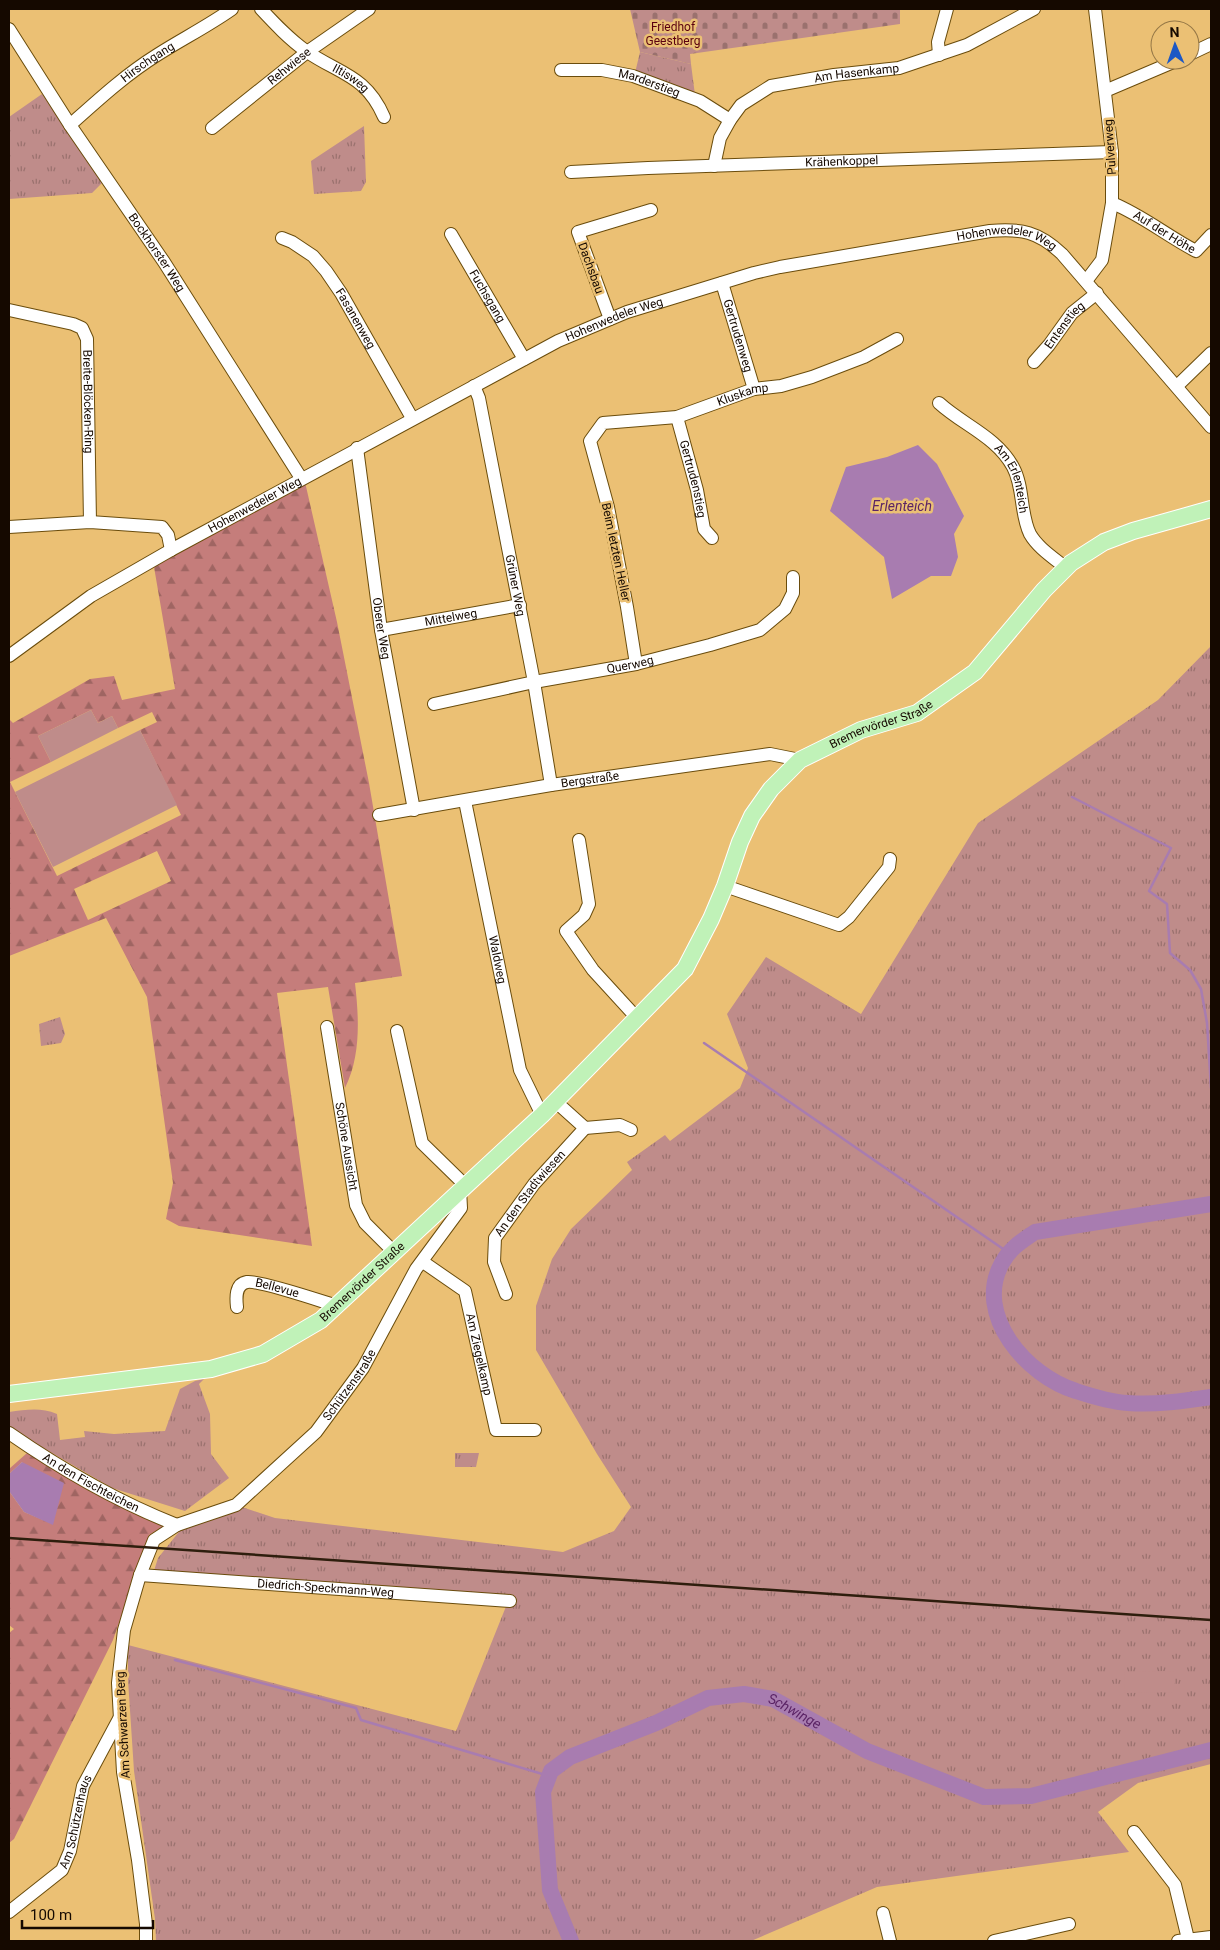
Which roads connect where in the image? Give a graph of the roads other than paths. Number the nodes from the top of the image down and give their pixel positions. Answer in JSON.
{"nodes":[{"id":1,"x":232,"y":9,"type":"edge"},
{"id":2,"x":261,"y":9,"type":"edge"},
{"id":3,"x":369,"y":9,"type":"edge"},
{"id":4,"x":947,"y":9,"type":"edge"},
{"id":5,"x":1034,"y":9,"type":"edge"},
{"id":6,"x":1095,"y":9,"type":"edge"},
{"id":7,"x":9,"y":29,"type":"edge"},
{"id":8,"x":308,"y":52,"type":"junction"},
{"id":9,"x":939,"y":55,"type":"junction"},
{"id":10,"x":561,"y":70,"type":"dead end"},
{"id":11,"x":1154,"y":70,"type":"edge"},
{"id":12,"x":1105,"y":91,"type":"junction"},
{"id":13,"x":384,"y":117,"type":"dead end"},
{"id":14,"x":730,"y":120,"type":"junction"},
{"id":15,"x":70,"y":124,"type":"junction"},
{"id":16,"x":212,"y":128,"type":"dead end"},
{"id":17,"x":1112,"y":152,"type":"junction"},
{"id":18,"x":714,"y":166,"type":"junction"},
{"id":19,"x":571,"y":172,"type":"dead end"},
{"id":20,"x":1112,"y":203,"type":"junction"},
{"id":21,"x":651,"y":210,"type":"dead end"},
{"id":22,"x":451,"y":234,"type":"dead end"},
{"id":23,"x":1211,"y":235,"type":"edge"},
{"id":24,"x":282,"y":238,"type":"dead end"},
{"id":25,"x":1086,"y":280,"type":"junction"},
{"id":26,"x":722,"y":283,"type":"junction"},
{"id":27,"x":1097,"y":293,"type":"junction"},
{"id":28,"x":9,"y":310,"type":"edge"},
{"id":29,"x":610,"y":319,"type":"junction"},
{"id":30,"x":897,"y":339,"type":"dead end"},
{"id":31,"x":1211,"y":353,"type":"edge"},
{"id":32,"x":524,"y":359,"type":"junction"},
{"id":33,"x":1034,"y":362,"type":"dead end"},
{"id":34,"x":474,"y":386,"type":"junction"},
{"id":35,"x":1177,"y":386,"type":"junction"},
{"id":36,"x":754,"y":389,"type":"junction"},
{"id":37,"x":939,"y":403,"type":"dead end"},
{"id":38,"x":677,"y":417,"type":"junction"},
{"id":39,"x":412,"y":418,"type":"junction"},
{"id":40,"x":1211,"y":426,"type":"edge"},
{"id":41,"x":590,"y":441,"type":"joint"},
{"id":42,"x":357,"y":448,"type":"junction"},
{"id":43,"x":301,"y":478,"type":"junction"},
{"id":44,"x":1210,"y":509,"type":"edge"},
{"id":45,"x":90,"y":522,"type":"junction"},
{"id":46,"x":9,"y":527,"type":"edge"},
{"id":47,"x":712,"y":538,"type":"dead end"},
{"id":48,"x":171,"y":550,"type":"junction"},
{"id":49,"x":1066,"y":568,"type":"junction"},
{"id":50,"x":793,"y":577,"type":"dead end"},
{"id":51,"x":520,"y":605,"type":"junction"},
{"id":52,"x":381,"y":630,"type":"junction"},
{"id":53,"x":9,"y":656,"type":"edge"},
{"id":54,"x":636,"y":664,"type":"junction"},
{"id":55,"x":534,"y":682,"type":"junction"},
{"id":56,"x":434,"y":704,"type":"dead end"},
{"id":57,"x":800,"y":760,"type":"junction"},
{"id":58,"x":551,"y":785,"type":"junction"},
{"id":59,"x":465,"y":801,"type":"junction"},
{"id":60,"x":414,"y":810,"type":"junction"},
{"id":61,"x":379,"y":815,"type":"dead end"},
{"id":62,"x":579,"y":840,"type":"dead end"},
{"id":63,"x":890,"y":859,"type":"dead end"},
{"id":64,"x":725,"y":886,"type":"junction"},
{"id":65,"x":636,"y":1017,"type":"junction"},
{"id":66,"x":326,"y":1027,"type":"dead end"},
{"id":67,"x":397,"y":1031,"type":"dead end"},
{"id":68,"x":555,"y":1101,"type":"junction"},
{"id":69,"x":542,"y":1115,"type":"junction"},
{"id":70,"x":585,"y":1128,"type":"junction"},
{"id":71,"x":631,"y":1130,"type":"dead end"},
{"id":72,"x":463,"y":1187,"type":"junction"},
{"id":73,"x":394,"y":1252,"type":"junction"},
{"id":74,"x":423,"y":1262,"type":"junction"},
{"id":75,"x":506,"y":1294,"type":"dead end"},
{"id":76,"x":337,"y":1306,"type":"junction"},
{"id":77,"x":237,"y":1307,"type":"dead end"},
{"id":78,"x":9,"y":1394,"type":"edge"},
{"id":79,"x":535,"y":1430,"type":"dead end"},
{"id":80,"x":9,"y":1433,"type":"edge"},
{"id":81,"x":177,"y":1525,"type":"junction"},
{"id":82,"x":140,"y":1575,"type":"junction"},
{"id":83,"x":510,"y":1601,"type":"dead end"},
{"id":84,"x":121,"y":1715,"type":"junction"},
{"id":85,"x":1134,"y":1832,"type":"dead end"},
{"id":86,"x":9,"y":1912,"type":"edge"},
{"id":87,"x":883,"y":1913,"type":"dead end"},
{"id":88,"x":1069,"y":1924,"type":"dead end"},
{"id":89,"x":1211,"y":1936,"type":"edge"},
{"id":90,"x":1183,"y":1940,"type":"edge"},
{"id":91,"x":146,"y":1941,"type":"edge"},
{"id":92,"x":890,"y":1941,"type":"edge"},
{"id":93,"x":994,"y":1941,"type":"edge"}],
"edges":[{"from":1,"to":15,"type":"street","name":"Hirschgang"},
{"from":2,"to":8,"type":"street","name":"Iltisweg"},
{"from":3,"to":8,"type":"street","name":"Rehwiese"},
{"from":4,"to":9,"type":"street"},
{"from":5,"to":9,"type":"street","name":"Am Hasenkamp"},
{"from":6,"to":12,"type":"street","name":"Pulverweg"},
{"from":7,"to":15,"type":"street","name":"Bockhorster Weg"},
{"from":8,"to":13,"type":"street","name":"Iltisweg"},
{"from":8,"to":16,"type":"street","name":"Rehwiese"},
{"from":9,"to":14,"type":"street","name":"Am Hasenkamp"},
{"from":10,"to":14,"type":"street","name":"Marderstieg"},
{"from":11,"to":12,"type":"street"},
{"from":12,"to":17,"type":"street","name":"Pulverweg"},
{"from":14,"to":18,"type":"street","name":"Am Hasenkamp"},
{"from":15,"to":43,"type":"street","name":"Bockhorster Weg"},
{"from":17,"to":18,"type":"street","name":"Krähenkoppel"},
{"from":17,"to":20,"type":"street","name":"Pulverweg"},
{"from":18,"to":19,"type":"street","name":"Krähenkoppel"},
{"from":20,"to":23,"type":"street","name":"Auf der Höhe"},
{"from":20,"to":25,"type":"street","name":"Pulverweg"},
{"from":21,"to":29,"type":"street","name":"Dachsbau"},
{"from":22,"to":32,"type":"street","name":"Fuchsgang"},
{"from":24,"to":39,"type":"street","name":"Fasanenweg"},
{"from":25,"to":26,"type":"street","name":"Hohenwedeler Weg"},
{"from":25,"to":27,"type":"street","name":"Hohenwedeler Weg"},
{"from":26,"to":29,"type":"street","name":"Hohenwedeler Weg"},
{"from":26,"to":36,"type":"street","name":"Gertrudenweg"},
{"from":27,"to":33,"type":"street","name":"Entenstieg"},
{"from":27,"to":35,"type":"street","name":"Hohenwedeler Weg"},
{"from":28,"to":45,"type":"street","name":"Breite-Blöcken-Ring"},
{"from":29,"to":32,"type":"street","name":"Hohenwedeler Weg"},
{"from":30,"to":36,"type":"street","name":"Kluskamp"},
{"from":31,"to":35,"type":"street"},
{"from":32,"to":34,"type":"street","name":"Hohenwedeler Weg"},
{"from":34,"to":39,"type":"street","name":"Hohenwedeler Weg"},
{"from":34,"to":51,"type":"street","name":"Grüner Weg"},
{"from":35,"to":40,"type":"street","name":"Hohenwedeler Weg"},
{"from":36,"to":38,"type":"street","name":"Kluskamp"},
{"from":37,"to":49,"type":"street","name":"Am Erlenteich"},
{"from":38,"to":41,"type":"street","name":"Kluskamp"},
{"from":38,"to":47,"type":"street","name":"Gertrudenstieg"},
{"from":39,"to":42,"type":"street","name":"Hohenwedeler Weg"},
{"from":41,"to":54,"type":"street","name":"Beim letzten Heller"},
{"from":42,"to":43,"type":"street","name":"Hohenwedeler Weg"},
{"from":42,"to":52,"type":"street","name":"Oberer Weg"},
{"from":43,"to":48,"type":"street","name":"Hohenwedeler Weg"},
{"from":44,"to":49,"type":"main road","name":"Bremervörder Straße"},
{"from":45,"to":46,"type":"street"},
{"from":45,"to":48,"type":"street"},
{"from":48,"to":53,"type":"street","name":"Hohenwedeler Weg"},
{"from":49,"to":57,"type":"main road","name":"Bremervörder Straße"},
{"from":50,"to":54,"type":"street","name":"Querweg"},
{"from":51,"to":52,"type":"street","name":"Mittelweg"},
{"from":51,"to":55,"type":"street","name":"Grüner Weg"},
{"from":52,"to":60,"type":"street","name":"Oberer Weg"},
{"from":54,"to":55,"type":"street","name":"Querweg"},
{"from":55,"to":56,"type":"street","name":"Querweg"},
{"from":55,"to":58,"type":"street","name":"Grüner Weg"},
{"from":57,"to":58,"type":"street","name":"Bergstraße"},
{"from":57,"to":64,"type":"main road","name":"Bremervörder Straße"},
{"from":58,"to":59,"type":"street","name":"Bergstraße"},
{"from":59,"to":60,"type":"street","name":"Bergstraße"},
{"from":59,"to":69,"type":"street","name":"Waldweg"},
{"from":60,"to":61,"type":"street","name":"Bergstraße"},
{"from":62,"to":65,"type":"street"},
{"from":63,"to":64,"type":"street"},
{"from":64,"to":65,"type":"main road","name":"Bremervörder Straße"},
{"from":65,"to":68,"type":"main road","name":"Bremervörder Straße"},
{"from":66,"to":73,"type":"street","name":"Schöne Aussicht"},
{"from":67,"to":72,"type":"street"},
{"from":68,"to":69,"type":"main road","name":"Bremervörder Straße"},
{"from":68,"to":70,"type":"street"},
{"from":69,"to":72,"type":"main road","name":"Bremervörder Straße"},
{"from":70,"to":71,"type":"street"},
{"from":70,"to":75,"type":"street","name":"An den Stadtwiesen"},
{"from":72,"to":73,"type":"main road","name":"Bremervörder Straße"},
{"from":72,"to":74,"type":"street","name":"Schützenstraße"},
{"from":73,"to":76,"type":"main road","name":"Bremervörder Straße"},
{"from":74,"to":79,"type":"street","name":"Am Ziegelkamp"},
{"from":74,"to":81,"type":"street","name":"Schützenstraße"},
{"from":76,"to":77,"type":"street","name":"Bellevue"},
{"from":76,"to":78,"type":"main road","name":"Bremervörder Straße"},
{"from":80,"to":81,"type":"street","name":"An den Fischteichen"},
{"from":81,"to":82,"type":"street","name":"Am Schwarzen Berg"},
{"from":82,"to":83,"type":"street","name":"Diedrich-Speckmann-Weg"},
{"from":82,"to":84,"type":"street","name":"Am Schwarzen Berg"},
{"from":84,"to":86,"type":"street","name":"Am Schützenhaus"},
{"from":84,"to":91,"type":"street","name":"Am Schwarzen Berg"},
{"from":85,"to":90,"type":"street"},
{"from":87,"to":92,"type":"street"},
{"from":88,"to":93,"type":"street"},
{"from":89,"to":90,"type":"street"}]}
